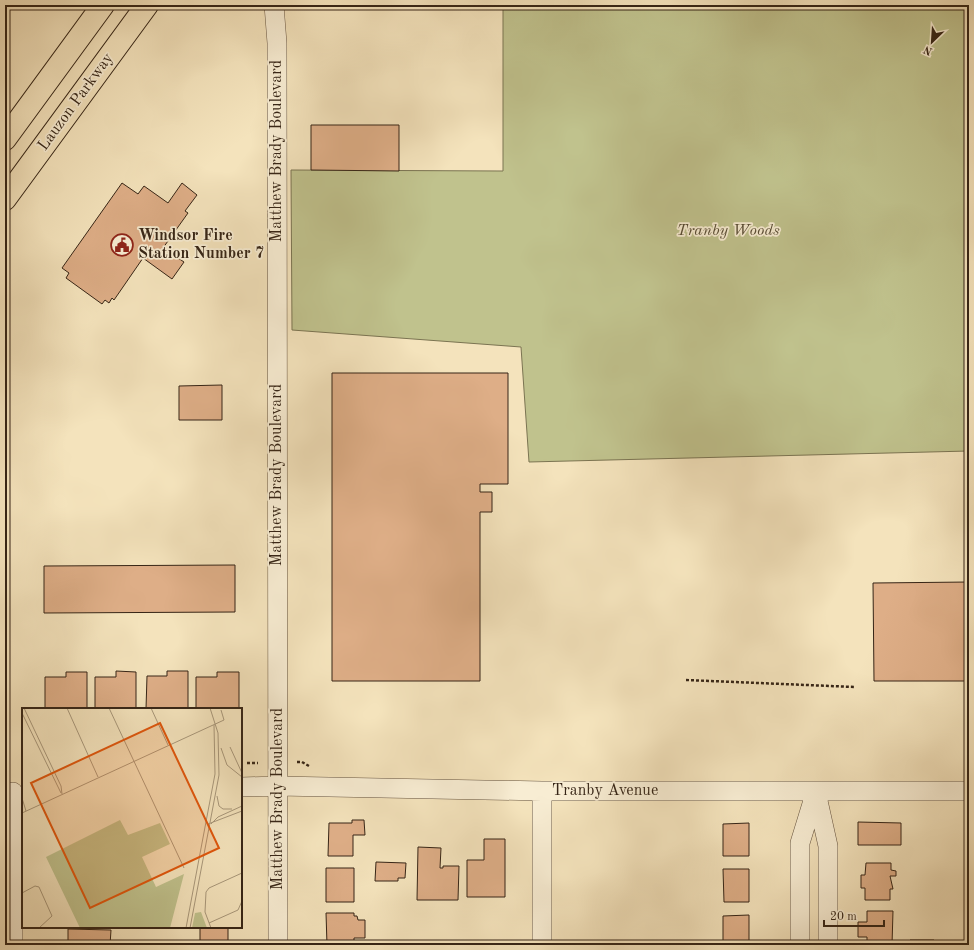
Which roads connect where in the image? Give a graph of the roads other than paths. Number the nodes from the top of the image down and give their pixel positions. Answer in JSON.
{"nodes":[{"id":1,"x":103,"y":5,"type":"edge"},
{"id":2,"x":147,"y":5,"type":"edge"},
{"id":3,"x":274,"y":5,"type":"edge"},
{"id":4,"x":5,"y":139,"type":"edge"},
{"id":5,"x":7,"y":193,"type":"edge"},
{"id":6,"x":278,"y":786,"type":"junction"},
{"id":7,"x":242,"y":787,"type":"edge"},
{"id":8,"x":542,"y":791,"type":"junction"},
{"id":9,"x":816,"y":791,"type":"junction"},
{"id":10,"x":969,"y":791,"type":"edge"},
{"id":11,"x":14,"y":792,"type":"edge"},
{"id":12,"x":13,"y":945,"type":"edge"},
{"id":13,"x":278,"y":945,"type":"edge"},
{"id":14,"x":542,"y":945,"type":"edge"},
{"id":15,"x":800,"y":945,"type":"edge"},
{"id":16,"x":828,"y":945,"type":"edge"}],
"edges":[{"from":1,"to":4,"type":"main road"},
{"from":2,"to":5,"type":"main road","name":"Lauzon Parkway"},
{"from":3,"to":6,"type":"street","name":"Matthew Brady Boulevard"},
{"from":6,"to":7,"type":"street","name":"Tranby Avenue"},
{"from":6,"to":8,"type":"street","name":"Tranby Avenue"},
{"from":6,"to":13,"type":"street","name":"Matthew Brady Boulevard"},
{"from":8,"to":9,"type":"street","name":"Tranby Avenue"},
{"from":8,"to":14,"type":"street"},
{"from":9,"to":10,"type":"street","name":"Tranby Avenue"},
{"from":9,"to":15,"type":"street"},
{"from":9,"to":16,"type":"street"},
{"from":11,"to":12,"type":"street"}]}
